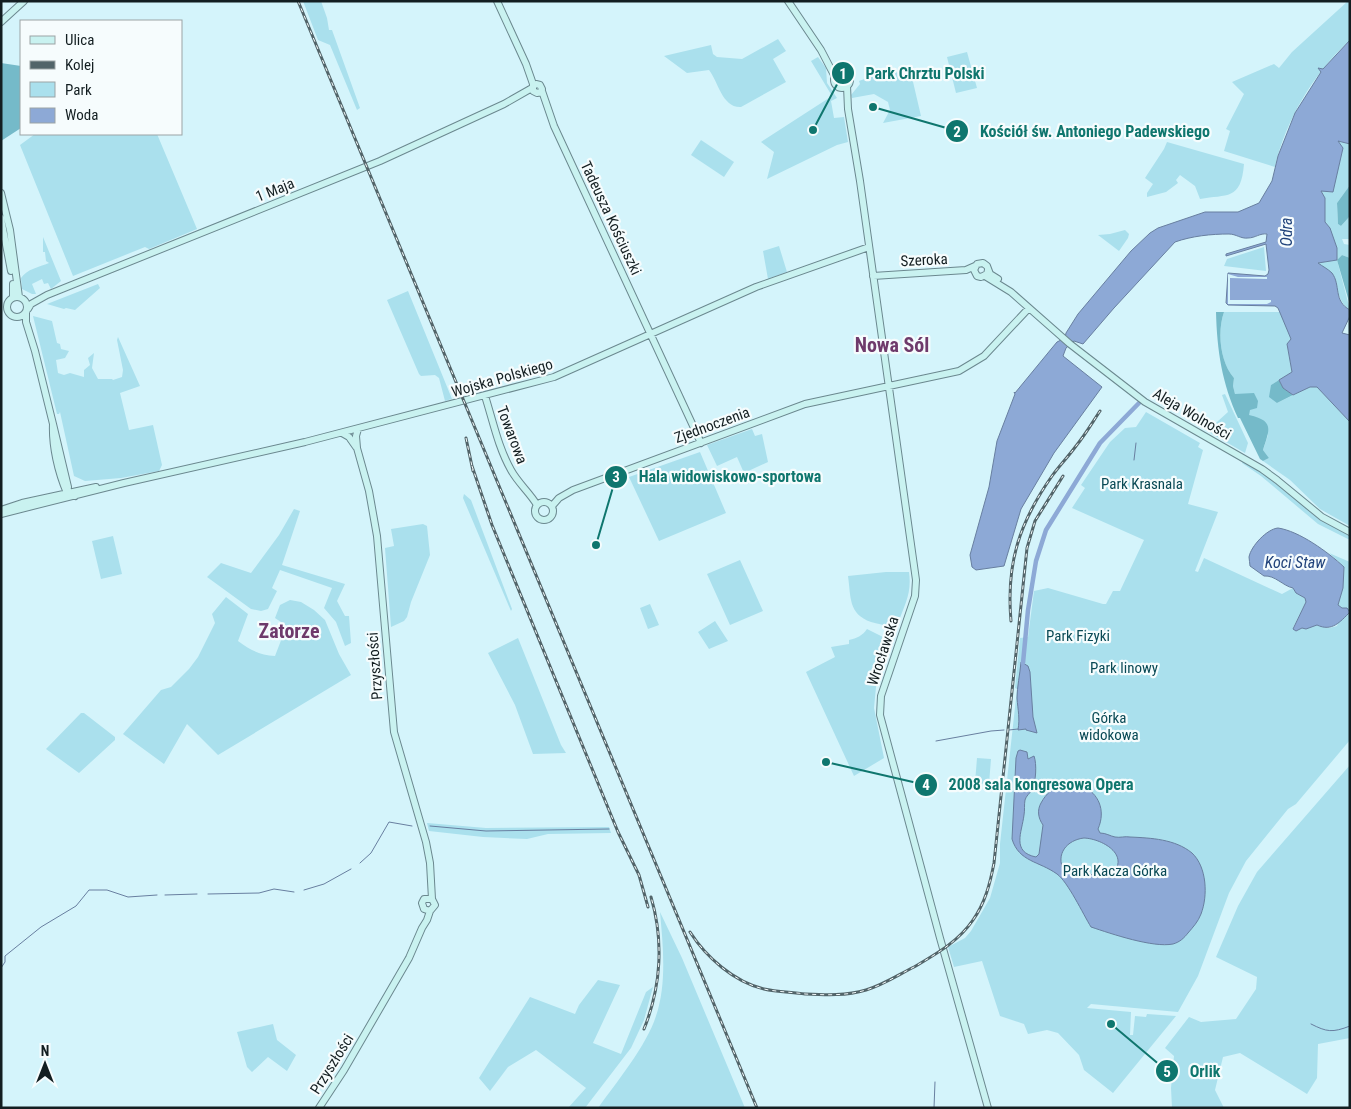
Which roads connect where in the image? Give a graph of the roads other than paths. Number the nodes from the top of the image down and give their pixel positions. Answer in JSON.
{"nodes":[{"id":1,"x":24,"y":1,"type":"edge"},
{"id":2,"x":497,"y":1,"type":"edge"},
{"id":3,"x":788,"y":1,"type":"edge"},
{"id":4,"x":1,"y":22,"type":"edge"},
{"id":5,"x":837,"y":73,"type":"junction"},
{"id":6,"x":847,"y":86,"type":"junction"},
{"id":7,"x":840,"y":88,"type":"junction"},
{"id":8,"x":536,"y":89,"type":"junction"},
{"id":9,"x":848,"y":109,"type":"junction"},
{"id":10,"x":1,"y":193,"type":"edge"},
{"id":11,"x":1,"y":218,"type":"edge"},
{"id":12,"x":869,"y":247,"type":"junction"},
{"id":13,"x":975,"y":266,"type":"junction"},
{"id":14,"x":986,"y":273,"type":"junction"},
{"id":15,"x":874,"y":276,"type":"junction"},
{"id":16,"x":47,"y":295,"type":"junction"},
{"id":17,"x":19,"y":297,"type":"junction"},
{"id":18,"x":1029,"y":308,"type":"junction"},
{"id":19,"x":27,"y":310,"type":"junction"},
{"id":20,"x":17,"y":317,"type":"junction"},
{"id":21,"x":651,"y":334,"type":"junction"},
{"id":22,"x":29,"y":335,"type":"junction"},
{"id":23,"x":889,"y":386,"type":"junction"},
{"id":24,"x":485,"y":396,"type":"junction"},
{"id":25,"x":358,"y":429,"type":"junction"},
{"id":26,"x":342,"y":433,"type":"junction"},
{"id":27,"x":701,"y":443,"type":"junction"},
{"id":28,"x":357,"y":448,"type":"junction"},
{"id":29,"x":64,"y":480,"type":"junction"},
{"id":30,"x":124,"y":483,"type":"junction"},
{"id":31,"x":84,"y":489,"type":"junction"},
{"id":32,"x":67,"y":492,"type":"junction"},
{"id":33,"x":52,"y":496,"type":"junction"},
{"id":34,"x":76,"y":496,"type":"junction"},
{"id":35,"x":59,"y":500,"type":"junction"},
{"id":36,"x":537,"y":505,"type":"junction"},
{"id":37,"x":552,"y":506,"type":"junction"},
{"id":38,"x":1,"y":512,"type":"edge"},
{"id":39,"x":1350,"y":532,"type":"edge"},
{"id":40,"x":429,"y":898,"type":"junction"},
{"id":41,"x":427,"y":910,"type":"junction"},
{"id":42,"x":967,"y":1036,"type":"junction"},
{"id":43,"x":318,"y":1108,"type":"edge"},
{"id":44,"x":983,"y":1108,"type":"edge"},
{"id":45,"x":988,"y":1108,"type":"edge"}],
"edges":[{"from":1,"to":4,"type":"street"},
{"from":2,"to":8,"type":"street","name":"Tadeusza Kościuszki"},
{"from":3,"to":5,"type":"street"},
{"from":5,"to":6,"type":"street"},
{"from":5,"to":7,"type":"street"},
{"from":6,"to":7,"type":"street"},
{"from":6,"to":9,"type":"street"},
{"from":7,"to":9,"type":"street"},
{"from":8,"to":16,"type":"street","name":"1 Maja"},
{"from":8,"to":21,"type":"street","name":"Tadeusza Kościuszki"},
{"from":9,"to":12,"type":"street","name":"Wrocławska"},
{"from":10,"to":17,"type":"street"},
{"from":11,"to":17,"type":"street"},
{"from":12,"to":15,"type":"street","name":"Wrocławska"},
{"from":12,"to":21,"type":"street","name":"Wojska Polskiego"},
{"from":13,"to":14,"type":"street"},
{"from":13,"to":14,"type":"street"},
{"from":13,"to":15,"type":"street","name":"Szeroka"},
{"from":14,"to":18,"type":"street","name":"Aleja Wolności"},
{"from":15,"to":23,"type":"street","name":"Wrocławska"},
{"from":16,"to":17,"type":"street","name":"1 Maja"},
{"from":16,"to":19,"type":"street","name":"1 Maja"},
{"from":17,"to":19,"type":"street"},
{"from":17,"to":20,"type":"street"},
{"from":18,"to":23,"type":"street","name":"Zjednoczenia"},
{"from":18,"to":39,"type":"street","name":"Aleja Wolności"},
{"from":19,"to":20,"type":"street"},
{"from":19,"to":22,"type":"street"},
{"from":20,"to":22,"type":"street"},
{"from":21,"to":24,"type":"street","name":"Wojska Polskiego"},
{"from":21,"to":27,"type":"street","name":"Tadeusza Kościuszki"},
{"from":22,"to":29,"type":"street"},
{"from":23,"to":27,"type":"street","name":"Zjednoczenia"},
{"from":23,"to":42,"type":"street","name":"Wrocławska"},
{"from":24,"to":25,"type":"street","name":"Wojska Polskiego"},
{"from":24,"to":36,"type":"street","name":"Towarowa"},
{"from":25,"to":26,"type":"street","name":"Wojska Polskiego"},
{"from":25,"to":28,"type":"street","name":"Przyszłości"},
{"from":26,"to":28,"type":"street","name":"Przyszłości"},
{"from":26,"to":30,"type":"street","name":"Wojska Polskiego"},
{"from":27,"to":37,"type":"street","name":"Zjednoczenia"},
{"from":28,"to":40,"type":"street","name":"Przyszłości"},
{"from":29,"to":31,"type":"street"},
{"from":29,"to":32,"type":"street"},
{"from":29,"to":33,"type":"street"},
{"from":30,"to":31,"type":"street","name":"Wojska Polskiego"},
{"from":30,"to":34,"type":"street","name":"Wojska Polskiego"},
{"from":31,"to":32,"type":"street","name":"Wojska Polskiego"},
{"from":32,"to":33,"type":"street","name":"Wojska Polskiego"},
{"from":32,"to":34,"type":"street"},
{"from":32,"to":35,"type":"street"},
{"from":33,"to":38,"type":"street","name":"Wojska Polskiego"},
{"from":34,"to":35,"type":"street","name":"Wojska Polskiego"},
{"from":35,"to":38,"type":"street","name":"Wojska Polskiego"},
{"from":36,"to":37,"type":"street"},
{"from":36,"to":37,"type":"street"},
{"from":40,"to":41,"type":"street"},
{"from":40,"to":41,"type":"street"},
{"from":41,"to":43,"type":"street","name":"Przyszłości"},
{"from":42,"to":44,"type":"street","name":"Wrocławska"},
{"from":42,"to":45,"type":"street","name":"Wrocławska"}]}
